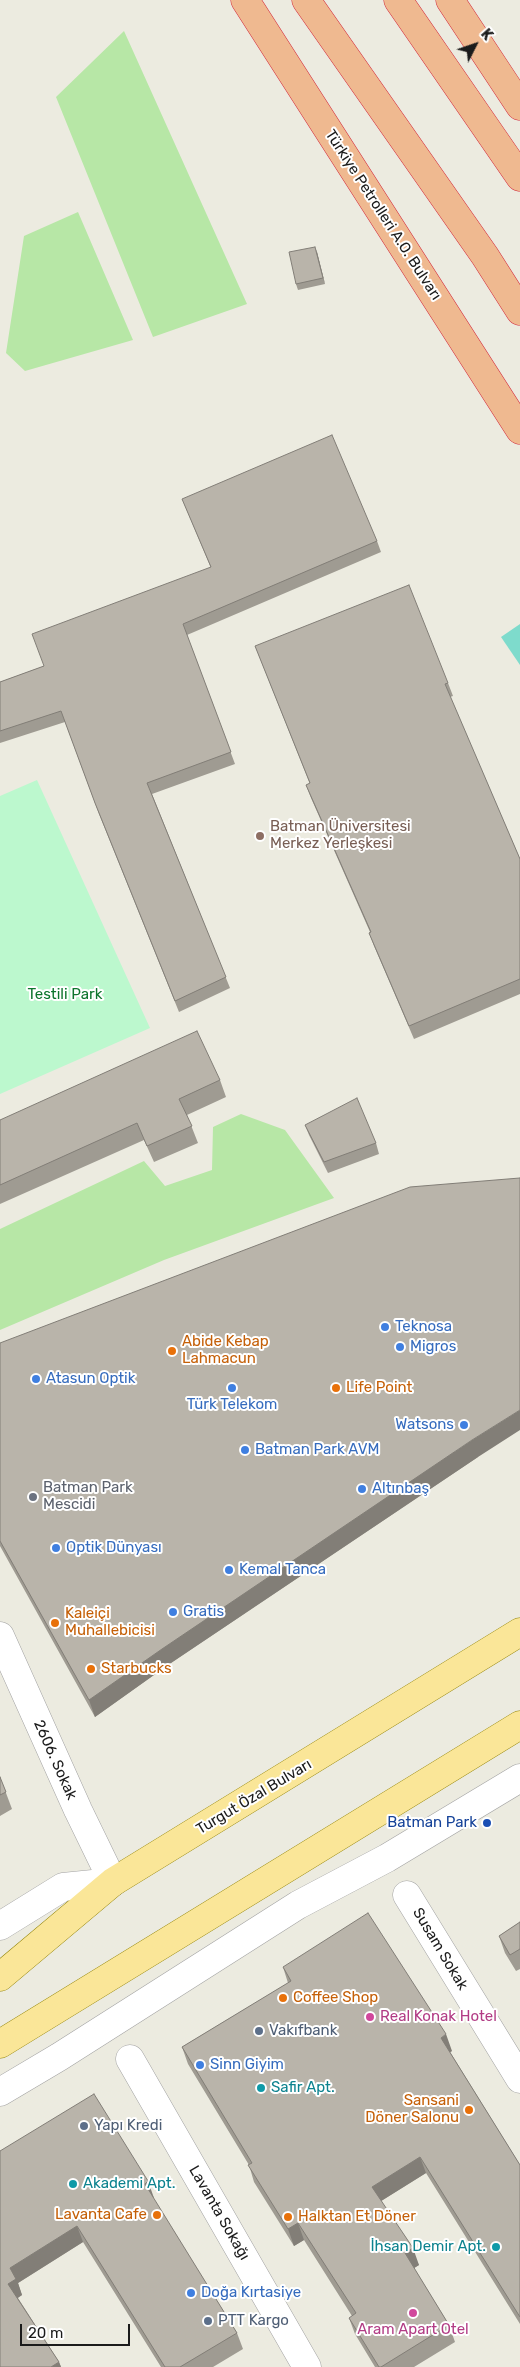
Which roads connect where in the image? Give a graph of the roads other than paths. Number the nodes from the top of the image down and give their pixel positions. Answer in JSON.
{"nodes":[{"id":1,"x":245,"y":0,"type":"edge"},
{"id":2,"x":306,"y":0,"type":"edge"},
{"id":3,"x":398,"y":0,"type":"edge"},
{"id":4,"x":450,"y":0,"type":"edge"},
{"id":5,"x":520,"y":106,"type":"edge"},
{"id":6,"x":520,"y":176,"type":"edge"},
{"id":7,"x":520,"y":311,"type":"edge"},
{"id":8,"x":520,"y":430,"type":"edge"},
{"id":9,"x":520,"y":1632,"type":"edge"},
{"id":10,"x":0,"y":1636,"type":"edge"},
{"id":11,"x":520,"y":1725,"type":"edge"},
{"id":12,"x":520,"y":1778,"type":"edge"},
{"id":13,"x":113,"y":1882,"type":"junction"},
{"id":14,"x":408,"y":1895,"type":"dead end"},
{"id":15,"x":0,"y":1926,"type":"edge"},
{"id":16,"x":0,"y":1976,"type":"edge"},
{"id":17,"x":0,"y":2044,"type":"edge"},
{"id":18,"x":130,"y":2059,"type":"dead end"},
{"id":19,"x":520,"y":2079,"type":"edge"},
{"id":20,"x":0,"y":2092,"type":"edge"},
{"id":21,"x":307,"y":2367,"type":"edge"}],
"edges":[{"from":1,"to":8,"type":"highway","name":"Türkiye Petrolleri A.O. Bulvarı"},
{"from":2,"to":7,"type":"highway"},
{"from":3,"to":6,"type":"highway"},
{"from":4,"to":5,"type":"highway"},
{"from":9,"to":13,"type":"main road","name":"Turgut Özal Bulvarı"},
{"from":10,"to":13,"type":"street","name":"2606. Sokak"},
{"from":11,"to":17,"type":"main road"},
{"from":12,"to":20,"type":"street"},
{"from":13,"to":15,"type":"street"},
{"from":13,"to":16,"type":"main road","name":"Turgut Özal Bulvarı"},
{"from":14,"to":19,"type":"street","name":"Susam Sokak"},
{"from":18,"to":21,"type":"street","name":"Lavanta Sokağı"}]}
